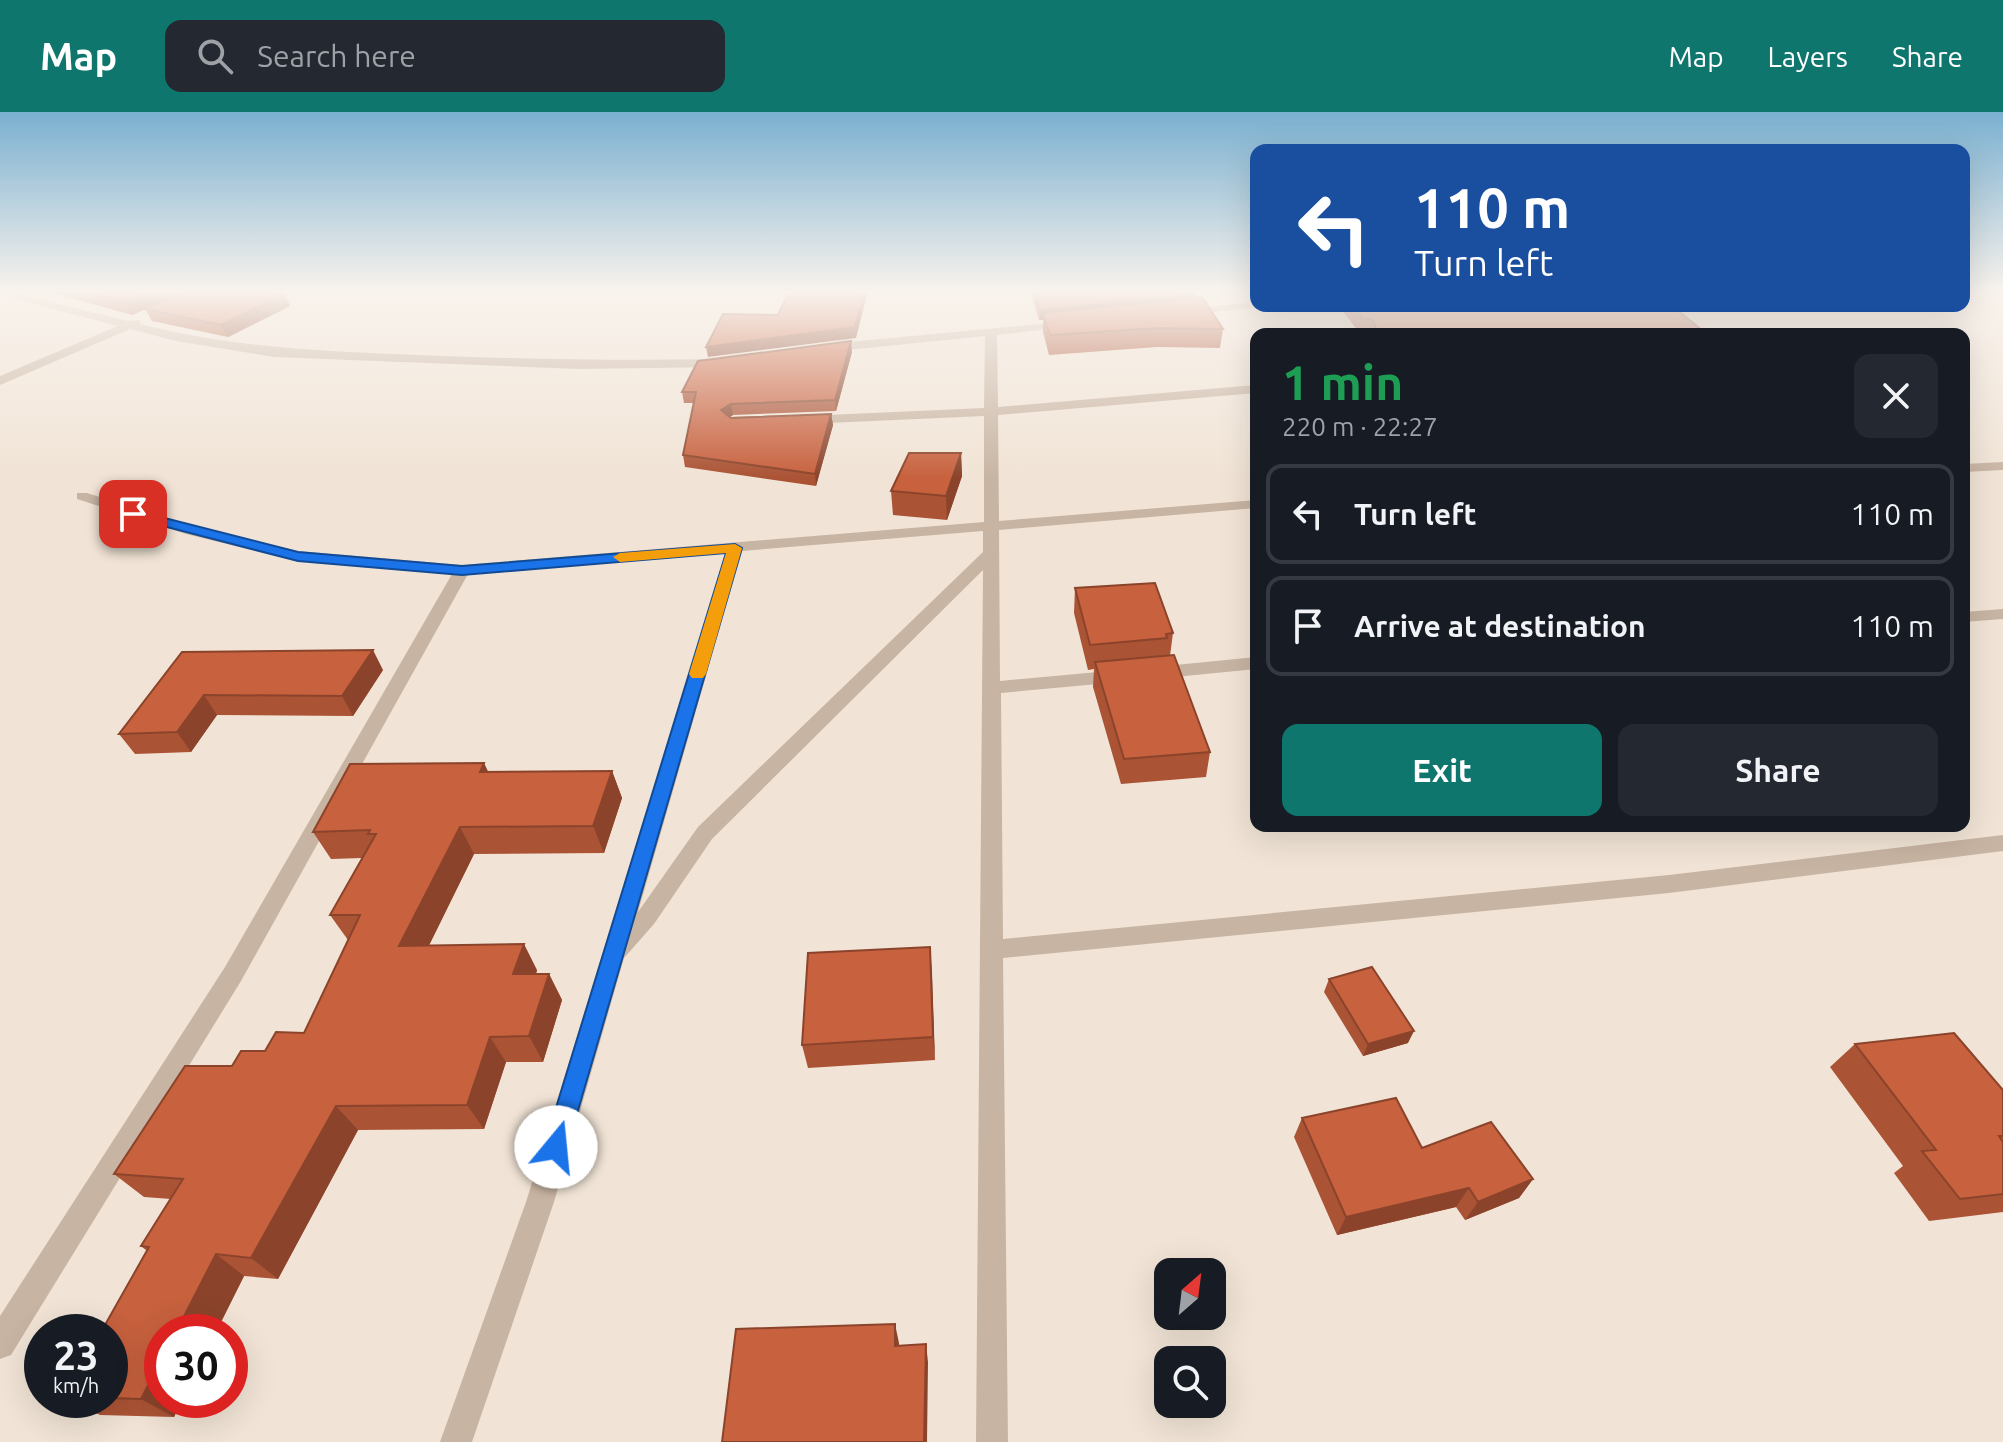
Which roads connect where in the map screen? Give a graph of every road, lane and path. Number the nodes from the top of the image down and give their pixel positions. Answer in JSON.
{"nodes":[{"id":1,"x":62,"y":354,"type":"edge"},
{"id":2,"x":292,"y":354,"type":"edge"},
{"id":3,"x":991,"y":354,"type":"edge"},
{"id":4,"x":735,"y":361,"type":"edge"},
{"id":5,"x":0,"y":381,"type":"edge"},
{"id":6,"x":1250,"y":390,"type":"edge"},
{"id":7,"x":991,"y":412,"type":"junction"},
{"id":8,"x":794,"y":420,"type":"edge"},
{"id":9,"x":2003,"y":466,"type":"edge"},
{"id":10,"x":1970,"y":468,"type":"edge"},
{"id":11,"x":82,"y":496,"type":"dead end"},
{"id":12,"x":1250,"y":505,"type":"edge"},
{"id":13,"x":992,"y":527,"type":"junction"},
{"id":14,"x":735,"y":548,"type":"junction"},
{"id":15,"x":992,"y":552,"type":"junction"},
{"id":16,"x":462,"y":570,"type":"junction"},
{"id":17,"x":2003,"y":614,"type":"edge"},
{"id":18,"x":1970,"y":617,"type":"edge"},
{"id":19,"x":1250,"y":664,"type":"edge"},
{"id":20,"x":992,"y":688,"type":"junction"},
{"id":21,"x":2003,"y":843,"type":"edge"},
{"id":22,"x":992,"y":950,"type":"junction"},
{"id":23,"x":614,"y":955,"type":"junction"},
{"id":24,"x":0,"y":1344,"type":"edge"},
{"id":25,"x":456,"y":1442,"type":"edge"},
{"id":26,"x":992,"y":1442,"type":"edge"}],
"edges":[{"from":1,"to":5,"type":"street"},
{"from":2,"to":4,"type":"street"},
{"from":3,"to":7,"type":"street"},
{"from":6,"to":7,"type":"street"},
{"from":7,"to":8,"type":"street"},
{"from":7,"to":13,"type":"street"},
{"from":9,"to":10,"type":"street"},
{"from":11,"to":16,"type":"street"},
{"from":12,"to":13,"type":"street"},
{"from":13,"to":14,"type":"street"},
{"from":13,"to":15,"type":"street"},
{"from":14,"to":16,"type":"street"},
{"from":14,"to":23,"type":"street"},
{"from":15,"to":20,"type":"street"},
{"from":15,"to":23,"type":"street"},
{"from":16,"to":24,"type":"street"},
{"from":17,"to":18,"type":"street"},
{"from":19,"to":20,"type":"street"},
{"from":20,"to":22,"type":"street"},
{"from":21,"to":22,"type":"street"},
{"from":22,"to":26,"type":"street"},
{"from":23,"to":25,"type":"street"}]}
